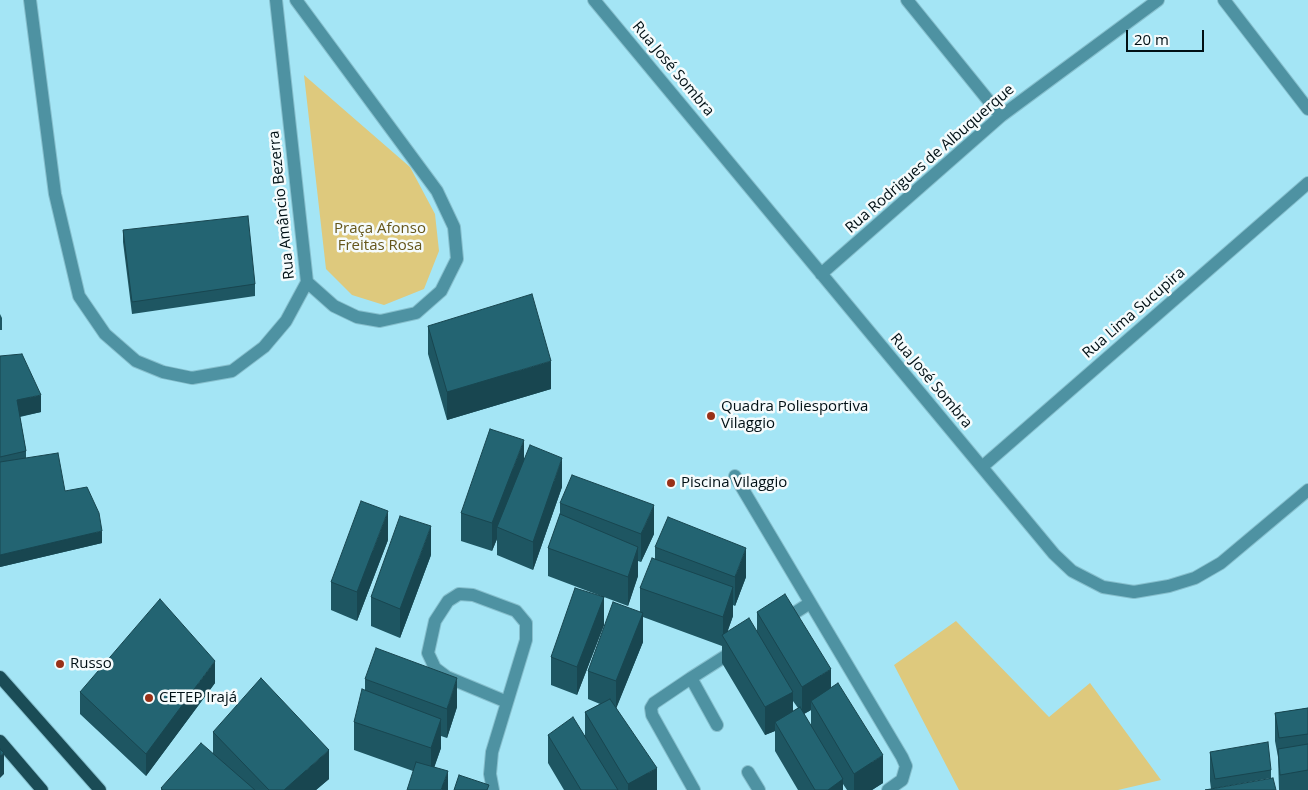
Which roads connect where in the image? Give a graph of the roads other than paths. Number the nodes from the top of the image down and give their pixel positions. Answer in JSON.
{"nodes":[{"id":1,"x":30,"y":0,"type":"edge"},
{"id":2,"x":276,"y":0,"type":"edge"},
{"id":3,"x":296,"y":0,"type":"edge"},
{"id":4,"x":594,"y":0,"type":"edge"},
{"id":5,"x":907,"y":0,"type":"edge"},
{"id":6,"x":1158,"y":0,"type":"edge"},
{"id":7,"x":1224,"y":0,"type":"edge"},
{"id":8,"x":1308,"y":109,"type":"edge"},
{"id":9,"x":1001,"y":116,"type":"junction"},
{"id":10,"x":1308,"y":183,"type":"edge"},
{"id":11,"x":821,"y":274,"type":"junction"},
{"id":12,"x":307,"y":282,"type":"junction"},
{"id":13,"x":982,"y":467,"type":"junction"},
{"id":14,"x":735,"y":476,"type":"dead end"},
{"id":15,"x":1308,"y":490,"type":"edge"},
{"id":16,"x":810,"y":603,"type":"junction"},
{"id":17,"x":770,"y":628,"type":"edge"},
{"id":18,"x":746,"y":643,"type":"edge"},
{"id":19,"x":0,"y":677,"type":"edge"},
{"id":20,"x":691,"y":678,"type":"junction"},
{"id":21,"x":507,"y":702,"type":"junction"},
{"id":22,"x":717,"y":725,"type":"dead end"},
{"id":23,"x":0,"y":741,"type":"edge"},
{"id":24,"x":748,"y":772,"type":"dead end"},
{"id":25,"x":42,"y":790,"type":"edge"},
{"id":26,"x":100,"y":790,"type":"edge"},
{"id":27,"x":493,"y":790,"type":"edge"},
{"id":28,"x":694,"y":790,"type":"edge"},
{"id":29,"x":759,"y":790,"type":"edge"},
{"id":30,"x":888,"y":790,"type":"edge"}],
"edges":[{"from":1,"to":12,"type":"street","name":"Rua Amâncio Bezerra"},
{"from":2,"to":12,"type":"street","name":"Rua Amâncio Bezerra"},
{"from":3,"to":12,"type":"street"},
{"from":4,"to":11,"type":"street","name":"Rua José Sombra"},
{"from":5,"to":9,"type":"street"},
{"from":6,"to":9,"type":"street","name":"Rua Rodrigues de Albuquerque"},
{"from":7,"to":8,"type":"street"},
{"from":9,"to":11,"type":"street","name":"Rua Rodrigues de Albuquerque"},
{"from":10,"to":13,"type":"street","name":"Rua Lima Sucupira"},
{"from":11,"to":13,"type":"street","name":"Rua José Sombra"},
{"from":13,"to":15,"type":"street","name":"Rua José Sombra"},
{"from":14,"to":16,"type":"street"},
{"from":16,"to":17,"type":"street"},
{"from":16,"to":30,"type":"street"},
{"from":18,"to":20,"type":"street"},
{"from":19,"to":26,"type":"main road"},
{"from":20,"to":22,"type":"street"},
{"from":20,"to":28,"type":"street"},
{"from":21,"to":21,"type":"street"},
{"from":21,"to":27,"type":"street"},
{"from":23,"to":25,"type":"main road"},
{"from":24,"to":29,"type":"street"}]}
